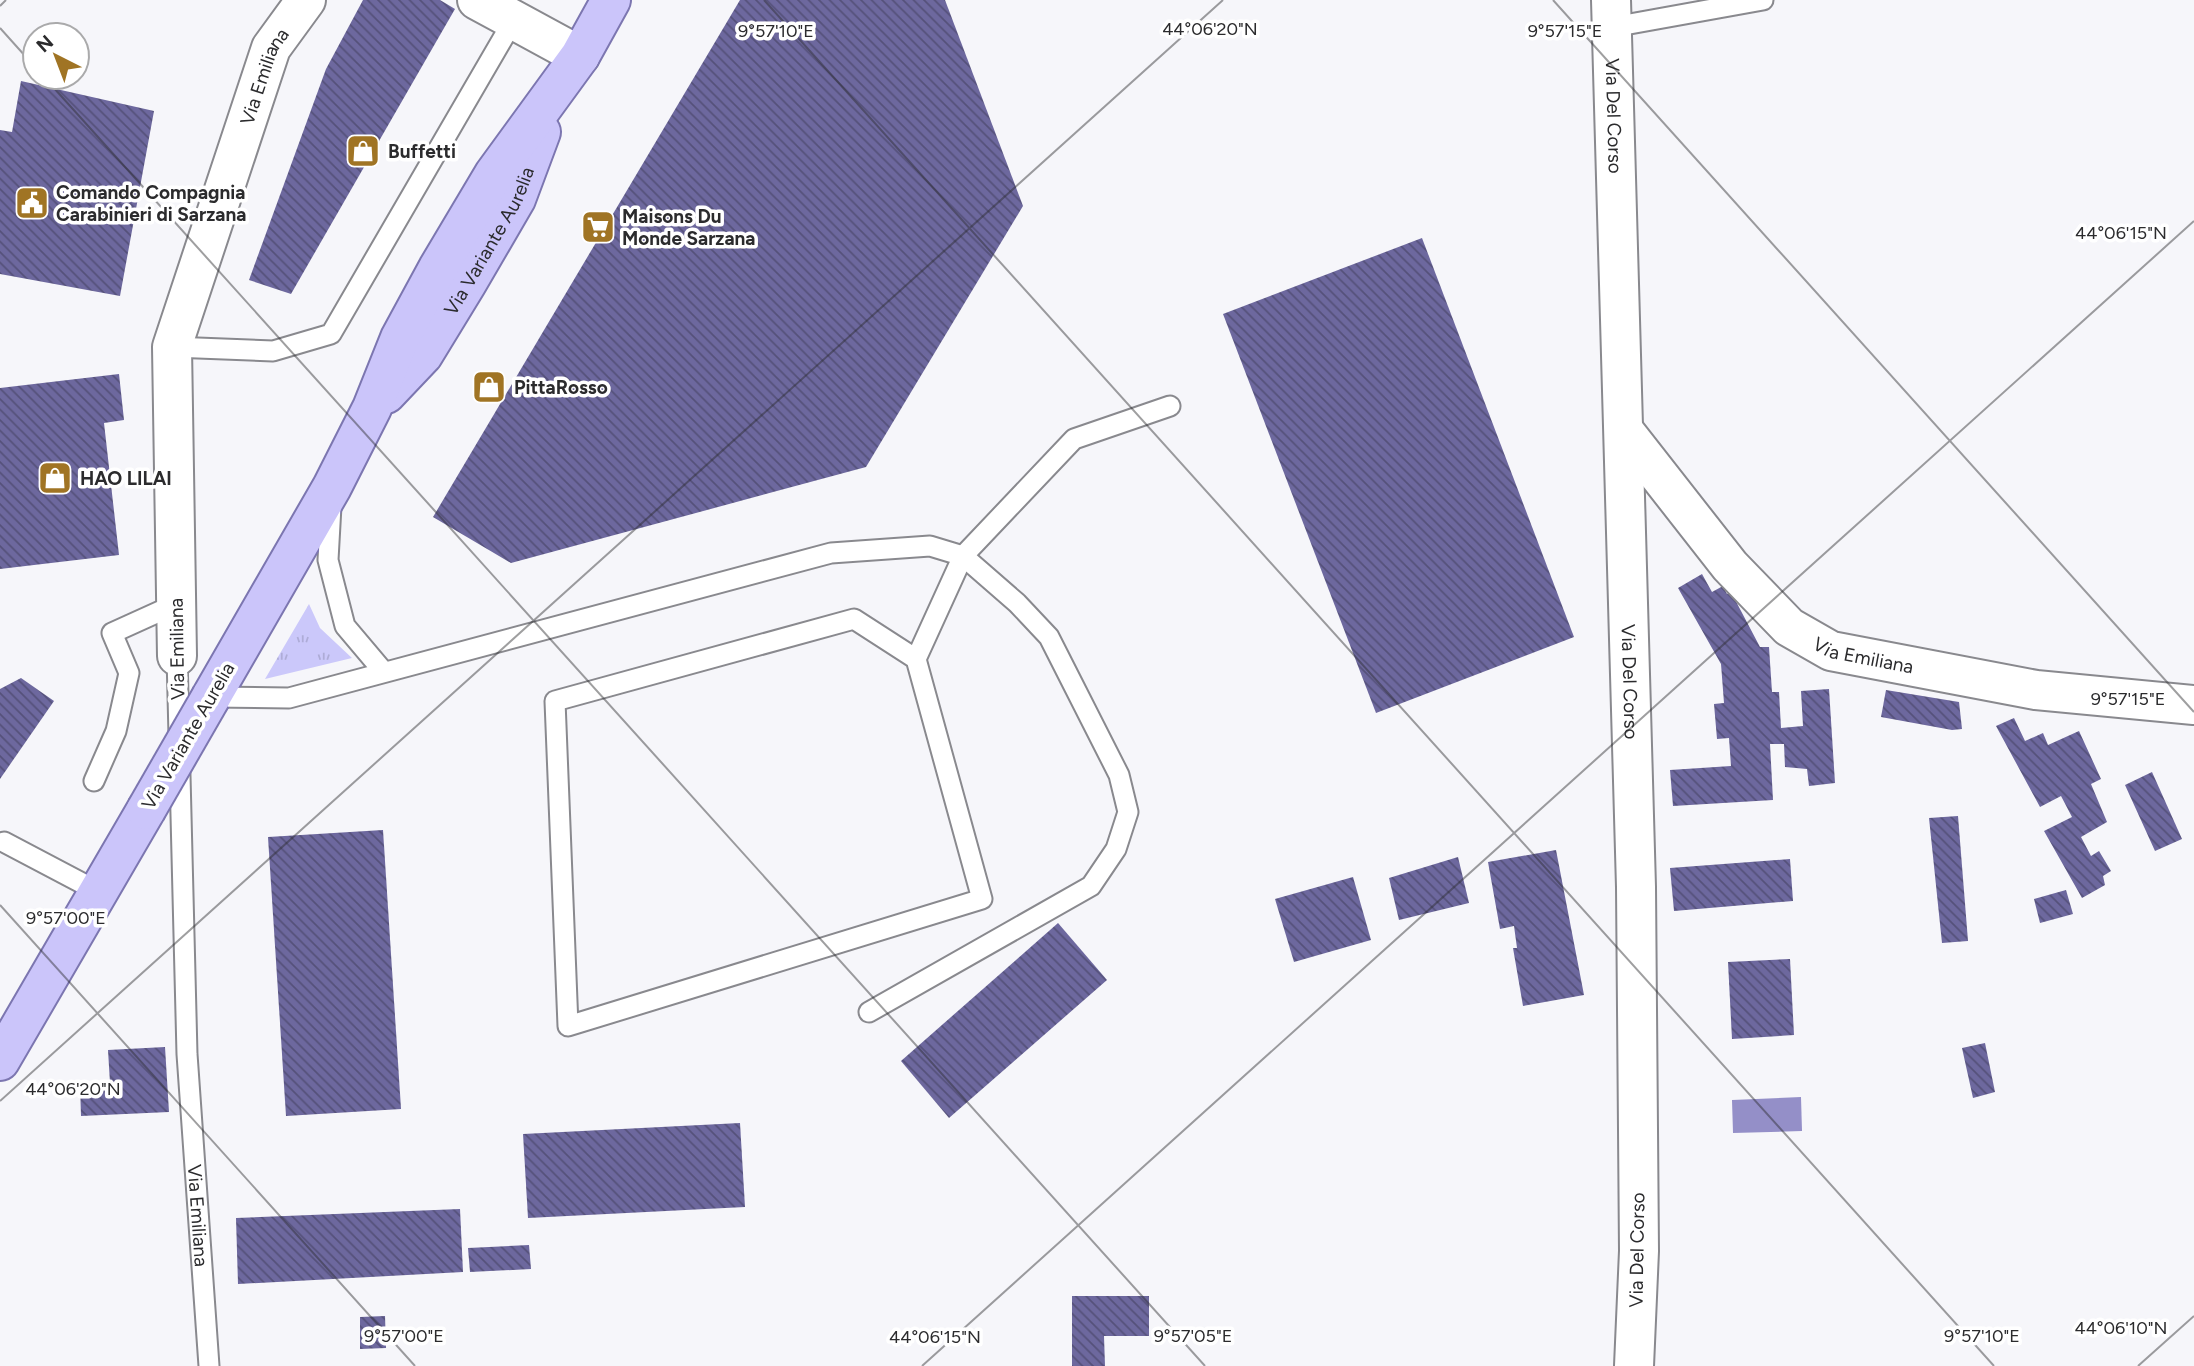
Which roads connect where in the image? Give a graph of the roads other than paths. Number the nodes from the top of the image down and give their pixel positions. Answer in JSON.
{"nodes":[{"id":1,"x":306,"y":0,"type":"edge"},
{"id":2,"x":477,"y":0,"type":"edge"},
{"id":3,"x":611,"y":0,"type":"edge"},
{"id":4,"x":1763,"y":0,"type":"edge"},
{"id":5,"x":1612,"y":14,"type":"edge"},
{"id":6,"x":513,"y":21,"type":"junction"},
{"id":7,"x":580,"y":57,"type":"junction"},
{"id":8,"x":172,"y":347,"type":"junction"},
{"id":9,"x":1170,"y":406,"type":"dead end"},
{"id":10,"x":1625,"y":432,"type":"junction"},
{"id":11,"x":332,"y":487,"type":"junction"},
{"id":12,"x":963,"y":556,"type":"junction"},
{"id":13,"x":176,"y":604,"type":"junction"},
{"id":14,"x":177,"y":656,"type":"joint"},
{"id":15,"x":916,"y":659,"type":"junction"},
{"id":16,"x":383,"y":671,"type":"junction"},
{"id":17,"x":211,"y":697,"type":"junction"},
{"id":18,"x":2194,"y":705,"type":"edge"},
{"id":19,"x":94,"y":781,"type":"dead end"},
{"id":20,"x":4,"y":842,"type":"dead end"},
{"id":21,"x":97,"y":891,"type":"junction"},
{"id":22,"x":869,"y":1012,"type":"dead end"},
{"id":23,"x":0,"y":1061,"type":"edge"},
{"id":24,"x":209,"y":1366,"type":"edge"},
{"id":25,"x":1634,"y":1366,"type":"edge"}],
"edges":[{"from":1,"to":8,"type":"street","name":"Via Emiliana"},
{"from":2,"to":6,"type":"street"},
{"from":3,"to":7,"type":"main road","name":"Via Variante Aurelia"},
{"from":4,"to":5,"type":"lane"},
{"from":5,"to":10,"type":"street","name":"Via Del Corso"},
{"from":6,"to":7,"type":"street"},
{"from":6,"to":8,"type":"lane"},
{"from":7,"to":11,"type":"main road","name":"Via Variante Aurelia"},
{"from":8,"to":13,"type":"street","name":"Via Emiliana"},
{"from":9,"to":12,"type":"lane"},
{"from":10,"to":18,"type":"street","name":"Via Emiliana"},
{"from":10,"to":25,"type":"street","name":"Via Del Corso"},
{"from":11,"to":16,"type":"lane"},
{"from":11,"to":17,"type":"main road","name":"Via Variante Aurelia"},
{"from":12,"to":15,"type":"lane"},
{"from":12,"to":16,"type":"lane"},
{"from":12,"to":22,"type":"lane"},
{"from":13,"to":14,"type":"street","name":"Via Emiliana"},
{"from":13,"to":19,"type":"lane"},
{"from":14,"to":24,"type":"lane","name":"Via Emiliana"},
{"from":15,"to":15,"type":"lane"},
{"from":16,"to":17,"type":"lane"},
{"from":17,"to":21,"type":"main road","name":"Via Variante Aurelia","bridge":true},
{"from":20,"to":21,"type":"lane"},
{"from":21,"to":23,"type":"main road","name":"Via Variante Aurelia"}]}
